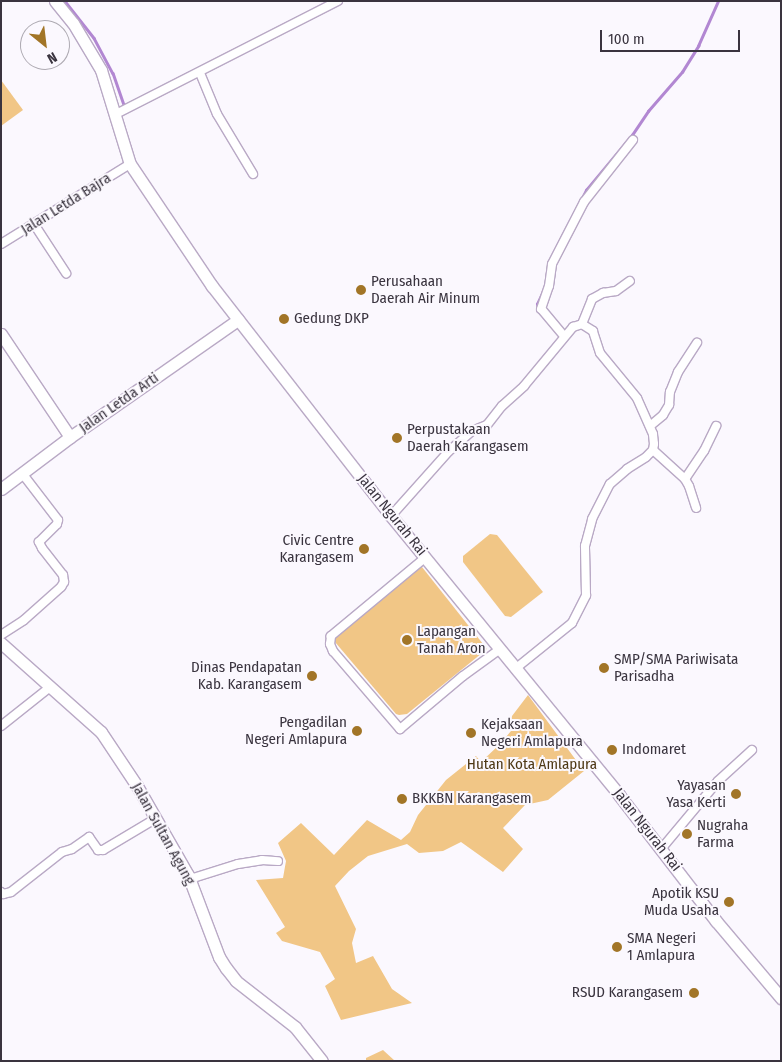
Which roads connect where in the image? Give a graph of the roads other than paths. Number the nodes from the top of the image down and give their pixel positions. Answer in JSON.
{"nodes":[{"id":1,"x":55,"y":1,"type":"edge"},
{"id":2,"x":338,"y":1,"type":"edge"},
{"id":3,"x":200,"y":73,"type":"junction"},
{"id":4,"x":116,"y":114,"type":"junction"},
{"id":5,"x":633,"y":140,"type":"dead end"},
{"id":6,"x":130,"y":164,"type":"junction"},
{"id":7,"x":253,"y":174,"type":"dead end"},
{"id":8,"x":34,"y":224,"type":"junction"},
{"id":9,"x":1,"y":244,"type":"edge"},
{"id":10,"x":66,"y":273,"type":"dead end"},
{"id":11,"x":630,"y":281,"type":"dead end"},
{"id":12,"x":238,"y":320,"type":"junction"},
{"id":13,"x":582,"y":324,"type":"junction"},
{"id":14,"x":1,"y":334,"type":"edge"},
{"id":15,"x":564,"y":336,"type":"junction"},
{"id":16,"x":697,"y":343,"type":"dead end"},
{"id":17,"x":650,"y":426,"type":"junction"},
{"id":18,"x":716,"y":426,"type":"dead end"},
{"id":19,"x":70,"y":437,"type":"junction"},
{"id":20,"x":653,"y":450,"type":"junction"},
{"id":21,"x":22,"y":473,"type":"junction"},
{"id":22,"x":685,"y":479,"type":"junction"},
{"id":23,"x":1,"y":489,"type":"edge"},
{"id":24,"x":696,"y":508,"type":"dead end"},
{"id":25,"x":391,"y":516,"type":"junction"},
{"id":26,"x":426,"y":557,"type":"junction"},
{"id":27,"x":1,"y":635,"type":"edge"},
{"id":28,"x":1,"y":643,"type":"edge"},
{"id":29,"x":500,"y":649,"type":"junction"},
{"id":30,"x":515,"y":669,"type":"junction"},
{"id":31,"x":50,"y":687,"type":"junction"},
{"id":32,"x":1,"y":726,"type":"edge"},
{"id":33,"x":752,"y":750,"type":"dead end"},
{"id":34,"x":155,"y":819,"type":"junction"},
{"id":35,"x":662,"y":848,"type":"junction"},
{"id":36,"x":278,"y":861,"type":"dead end"},
{"id":37,"x":190,"y":880,"type":"junction"},
{"id":38,"x":1,"y":892,"type":"edge"},
{"id":39,"x":781,"y":998,"type":"edge"},
{"id":40,"x":322,"y":1061,"type":"edge"}],
"edges":[{"from":1,"to":4,"type":"street","name":"Jalan Ngurah Rai"},
{"from":2,"to":3,"type":"street"},
{"from":3,"to":4,"type":"street"},
{"from":3,"to":7,"type":"street"},
{"from":4,"to":6,"type":"street","name":"Jalan Ngurah Rai"},
{"from":5,"to":15,"type":"street"},
{"from":6,"to":8,"type":"street","name":"Jalan Letda Bajra"},
{"from":6,"to":12,"type":"street","name":"Jalan Ngurah Rai"},
{"from":8,"to":9,"type":"street","name":"Jalan Letda Bajra"},
{"from":8,"to":10,"type":"street"},
{"from":11,"to":13,"type":"street"},
{"from":12,"to":19,"type":"street","name":"Jalan Letda Arti"},
{"from":12,"to":25,"type":"street","name":"Jalan Ngurah Rai"},
{"from":13,"to":15,"type":"street"},
{"from":13,"to":17,"type":"street"},
{"from":14,"to":19,"type":"street"},
{"from":15,"to":25,"type":"street"},
{"from":16,"to":17,"type":"street"},
{"from":17,"to":20,"type":"street"},
{"from":18,"to":22,"type":"street"},
{"from":19,"to":21,"type":"street","name":"Jalan Letda Arti"},
{"from":20,"to":22,"type":"street"},
{"from":20,"to":30,"type":"street"},
{"from":21,"to":23,"type":"street","name":"Jalan Letda Arti"},
{"from":21,"to":27,"type":"street"},
{"from":22,"to":24,"type":"street"},
{"from":25,"to":26,"type":"street","name":"Jalan Ngurah Rai"},
{"from":26,"to":29,"type":"street","name":"Jalan Ngurah Rai"},
{"from":26,"to":29,"type":"street"},
{"from":28,"to":31,"type":"street","name":"Jalan Sultan Agung"},
{"from":29,"to":30,"type":"street","name":"Jalan Ngurah Rai"},
{"from":30,"to":35,"type":"street","name":"Jalan Ngurah Rai"},
{"from":31,"to":32,"type":"street"},
{"from":31,"to":34,"type":"street","name":"Jalan Sultan Agung"},
{"from":33,"to":35,"type":"street"},
{"from":34,"to":37,"type":"street","name":"Jalan Sultan Agung"},
{"from":34,"to":38,"type":"street"},
{"from":35,"to":39,"type":"street","name":"Jalan Ngurah Rai"},
{"from":36,"to":37,"type":"street"},
{"from":37,"to":40,"type":"street","name":"Jalan Sultan Agung"}]}
